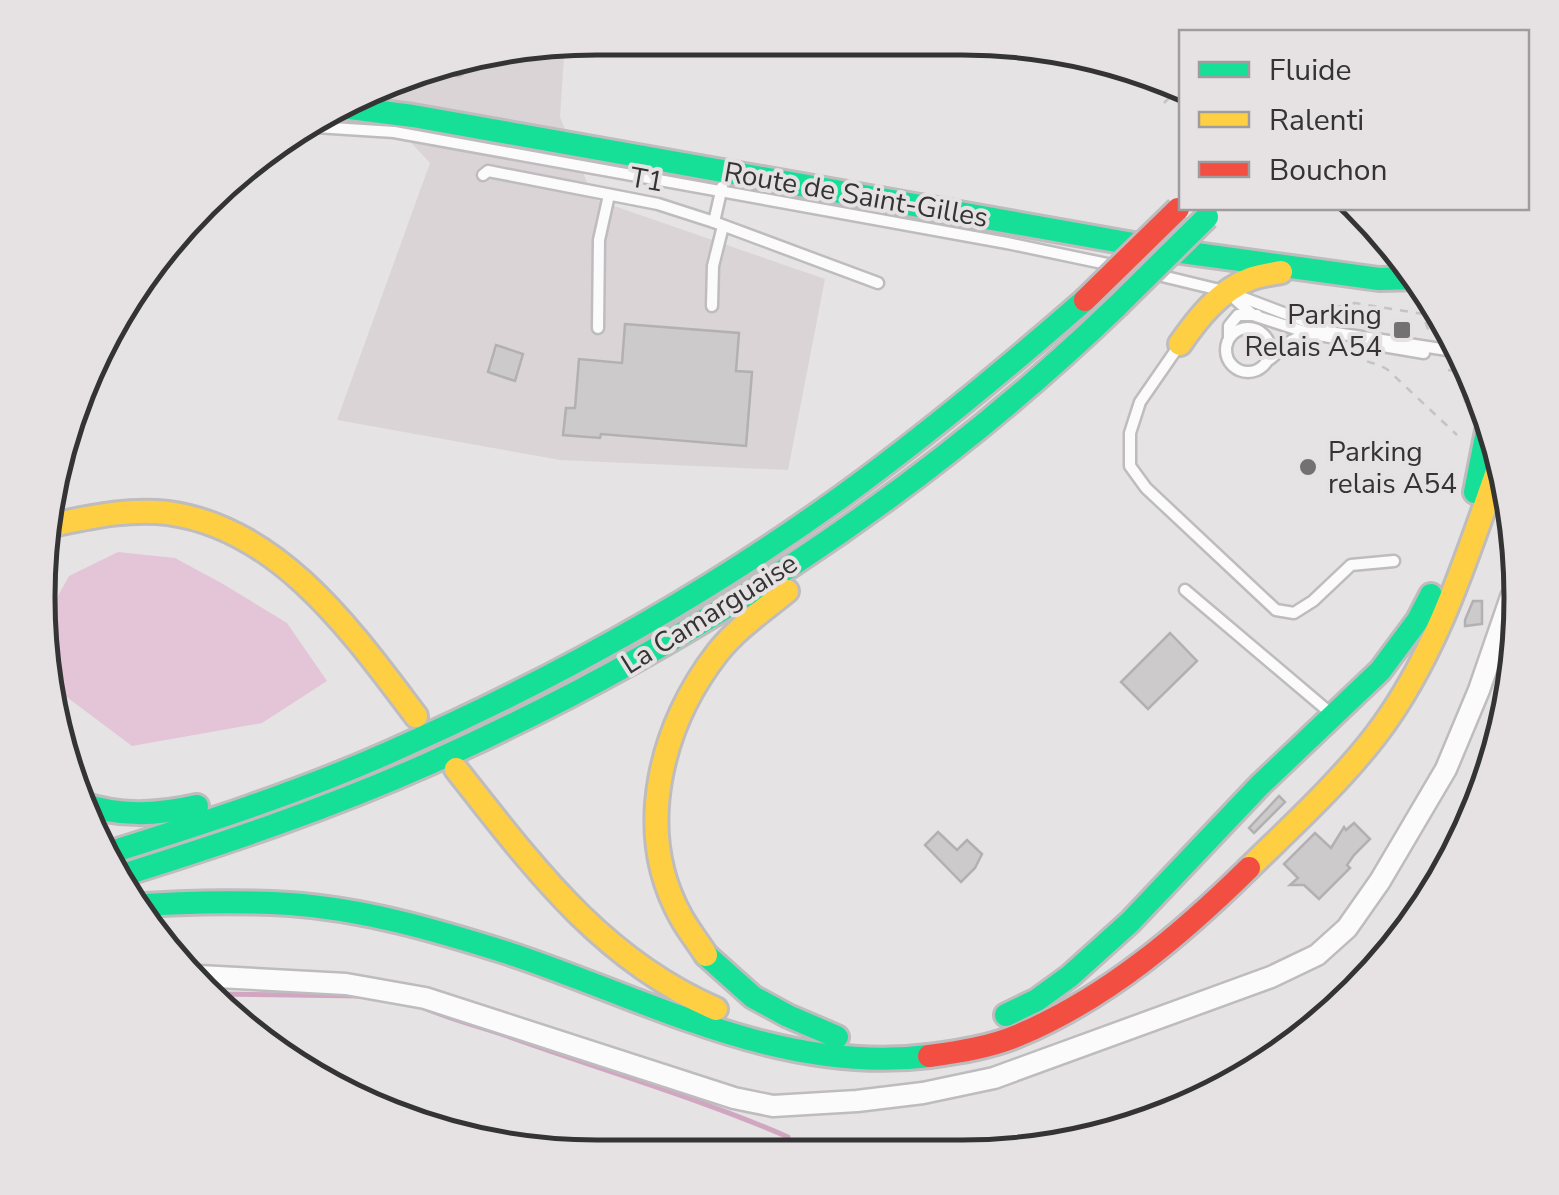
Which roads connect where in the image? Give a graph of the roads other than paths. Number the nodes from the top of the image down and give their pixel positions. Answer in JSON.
{"nodes":[{"id":1,"x":361,"y":109,"type":"edge"},
{"id":2,"x":327,"y":128,"type":"edge"},
{"id":3,"x":483,"y":175,"type":"dead end"},
{"id":4,"x":723,"y":182,"type":"junction"},
{"id":5,"x":609,"y":194,"type":"junction"},
{"id":6,"x":1179,"y":208,"type":"edge"},
{"id":7,"x":1212,"y":212,"type":"edge"},
{"id":8,"x":718,"y":224,"type":"junction"},
{"id":9,"x":1291,"y":268,"type":"junction"},
{"id":10,"x":1400,"y":278,"type":"edge"},
{"id":11,"x":1379,"y":279,"type":"junction"},
{"id":12,"x":878,"y":283,"type":"dead end"},
{"id":13,"x":1228,"y":292,"type":"junction"},
{"id":14,"x":1414,"y":298,"type":"edge"},
{"id":15,"x":712,"y":306,"type":"dead end"},
{"id":16,"x":1253,"y":314,"type":"junction"},
{"id":17,"x":598,"y":328,"type":"dead end"},
{"id":18,"x":1336,"y":333,"type":"junction"},
{"id":19,"x":1308,"y":334,"type":"junction"},
{"id":20,"x":1228,"y":338,"type":"junction"},
{"id":21,"x":1180,"y":344,"type":"joint"},
{"id":22,"x":1444,"y":350,"type":"edge"},
{"id":23,"x":1448,"y":357,"type":"edge"},
{"id":24,"x":1266,"y":364,"type":"junction"},
{"id":25,"x":1046,"y":372,"type":"junction"},
{"id":26,"x":1477,"y":430,"type":"edge"},
{"id":27,"x":1492,"y":485,"type":"edge"},
{"id":28,"x":59,"y":536,"type":"edge"},
{"id":29,"x":1394,"y":562,"type":"dead end"},
{"id":30,"x":1185,"y":590,"type":"dead end"},
{"id":31,"x":1503,"y":619,"type":"edge"},
{"id":32,"x":1332,"y":715,"type":"junction"},
{"id":33,"x":410,"y":718,"type":"dead end"},
{"id":34,"x":389,"y":753,"type":"junction"},
{"id":35,"x":97,"y":807,"type":"edge"},
{"id":36,"x":118,"y":850,"type":"edge"},
{"id":37,"x":131,"y":873,"type":"edge"},
{"id":38,"x":150,"y":905,"type":"edge"},
{"id":39,"x":210,"y":977,"type":"edge"},
{"id":40,"x":726,"y":1030,"type":"junction"},
{"id":41,"x":838,"y":1037,"type":"junction"}],
"edges":[{"from":1,"to":4,"type":"main road","name":"Route de Saint-Gilles"},
{"from":2,"to":4,"type":"lane","name":"T1","number":"T1"},
{"from":3,"to":5,"type":"lane"},
{"from":4,"to":8,"type":"lane"},
{"from":4,"to":9,"type":"main road","name":"Route de Saint-Gilles"},
{"from":4,"to":13,"type":"lane","name":"T1","number":"T1"},
{"from":5,"to":8,"type":"lane"},
{"from":5,"to":17,"type":"lane"},
{"from":6,"to":34,"type":"main road","name":"La Camarguaise","bridge":true},
{"from":7,"to":25,"type":"main road","name":"La Camarguaise","bridge":true},
{"from":8,"to":12,"type":"lane"},
{"from":8,"to":15,"type":"lane"},
{"from":9,"to":11,"type":"main road","name":"Route de Saint-Gilles"},
{"from":9,"to":13,"type":"main road"},
{"from":10,"to":11,"type":"main road","name":"Route de Saint-Gilles"},
{"from":11,"to":14,"type":"main road","name":"Route de Saint-Gilles"},
{"from":13,"to":16,"type":"lane","name":"T1","number":"T1"},
{"from":13,"to":18,"type":"lane","name":"T1","number":"T1"},
{"from":13,"to":21,"type":"main road"},
{"from":16,"to":18,"type":"lane"},
{"from":16,"to":19,"type":"lane","name":"T1","number":"T1"},
{"from":16,"to":20,"type":"lane"},
{"from":18,"to":22,"type":"lane","name":"T1","number":"T1"},
{"from":19,"to":23,"type":"lane","name":"T1","number":"T1"},
{"from":19,"to":24,"type":"lane"},
{"from":20,"to":24,"type":"lane"},
{"from":20,"to":24,"type":"lane"},
{"from":21,"to":29,"type":"lane"},
{"from":25,"to":37,"type":"main road","name":"La Camarguaise"},
{"from":25,"to":41,"type":"main road"},
{"from":26,"to":32,"type":"main road"},
{"from":27,"to":40,"type":"main road"},
{"from":28,"to":33,"type":"main road"},
{"from":30,"to":32,"type":"lane"},
{"from":31,"to":39,"type":"street"},
{"from":32,"to":41,"type":"main road"},
{"from":34,"to":35,"type":"main road"},
{"from":34,"to":36,"type":"main road","name":"La Camarguaise"},
{"from":38,"to":40,"type":"main road"},
{"from":40,"to":41,"type":"main road"}]}
